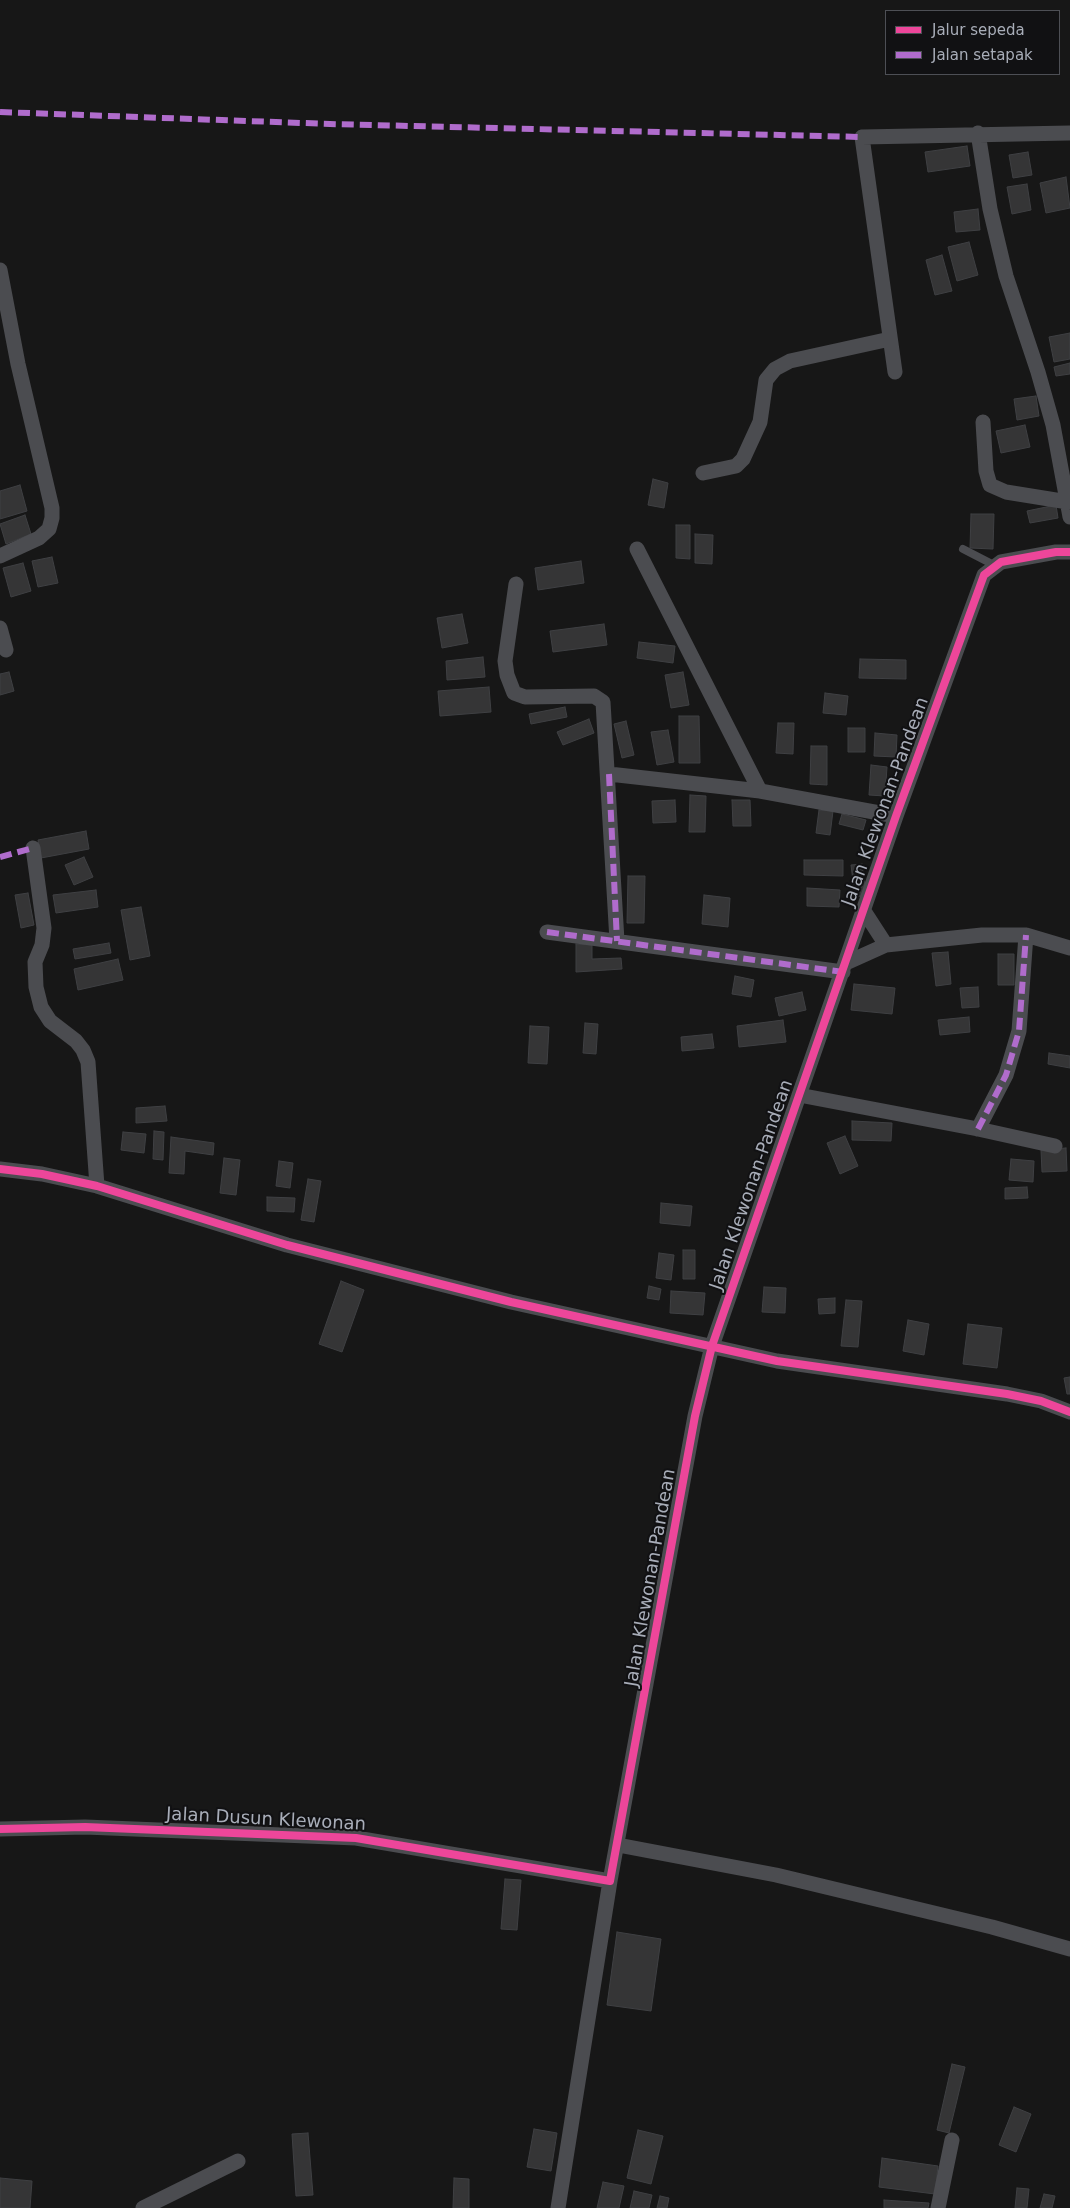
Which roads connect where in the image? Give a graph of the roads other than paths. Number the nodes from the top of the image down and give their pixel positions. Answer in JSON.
{"nodes":[{"id":1,"x":978,"y":133,"type":"junction"},
{"id":2,"x":1070,"y":133,"type":"edge"},
{"id":3,"x":0,"y":270,"type":"edge"},
{"id":4,"x":890,"y":338,"type":"junction"},
{"id":5,"x":895,"y":372,"type":"dead end"},
{"id":6,"x":984,"y":422,"type":"dead end"},
{"id":7,"x":703,"y":473,"type":"dead end"},
{"id":8,"x":1068,"y":502,"type":"junction"},
{"id":9,"x":1070,"y":517,"type":"edge"},
{"id":10,"x":963,"y":548,"type":"dead end"},
{"id":11,"x":637,"y":549,"type":"dead end"},
{"id":12,"x":1070,"y":552,"type":"edge"},
{"id":13,"x":0,"y":556,"type":"edge"},
{"id":14,"x":998,"y":564,"type":"junction"},
{"id":15,"x":516,"y":584,"type":"dead end"},
{"id":16,"x":0,"y":628,"type":"edge"},
{"id":17,"x":6,"y":650,"type":"dead end"},
{"id":18,"x":609,"y":774,"type":"junction"},
{"id":19,"x":760,"y":791,"type":"junction"},
{"id":20,"x":896,"y":816,"type":"junction"},
{"id":21,"x":33,"y":848,"type":"dead end"},
{"id":22,"x":864,"y":911,"type":"junction"},
{"id":23,"x":547,"y":932,"type":"dead end"},
{"id":24,"x":1026,"y":935,"type":"junction"},
{"id":25,"x":617,"y":941,"type":"junction"},
{"id":26,"x":886,"y":945,"type":"junction"},
{"id":27,"x":1070,"y":948,"type":"edge"},
{"id":28,"x":844,"y":967,"type":"junction"},
{"id":29,"x":799,"y":1095,"type":"junction"},
{"id":30,"x":978,"y":1129,"type":"junction"},
{"id":31,"x":1055,"y":1146,"type":"dead end"},
{"id":32,"x":0,"y":1169,"type":"edge"},
{"id":33,"x":97,"y":1186,"type":"junction"},
{"id":34,"x":712,"y":1346,"type":"junction"},
{"id":35,"x":1070,"y":1412,"type":"edge"},
{"id":36,"x":0,"y":1830,"type":"edge"},
{"id":37,"x":618,"y":1845,"type":"junction"},
{"id":38,"x":610,"y":1881,"type":"junction"},
{"id":39,"x":1070,"y":1950,"type":"edge"},
{"id":40,"x":952,"y":2140,"type":"dead end"},
{"id":41,"x":238,"y":2161,"type":"dead end"},
{"id":42,"x":143,"y":2208,"type":"edge"},
{"id":43,"x":558,"y":2208,"type":"edge"},
{"id":44,"x":938,"y":2208,"type":"edge"}],
"edges":[{"from":1,"to":2,"type":"street"},
{"from":1,"to":4,"type":"street"},
{"from":1,"to":8,"type":"street"},
{"from":3,"to":13,"type":"street"},
{"from":4,"to":5,"type":"street"},
{"from":4,"to":7,"type":"street"},
{"from":6,"to":8,"type":"street"},
{"from":8,"to":9,"type":"street"},
{"from":10,"to":14,"type":"lane"},
{"from":11,"to":19,"type":"street"},
{"from":12,"to":14,"type":"street"},
{"from":14,"to":20,"type":"street","name":"Jalan Klewonan-Pandean"},
{"from":15,"to":18,"type":"street"},
{"from":16,"to":17,"type":"street"},
{"from":18,"to":19,"type":"street"},
{"from":18,"to":25,"type":"street"},
{"from":19,"to":20,"type":"street"},
{"from":20,"to":22,"type":"street","name":"Jalan Klewonan-Pandean"},
{"from":21,"to":33,"type":"street"},
{"from":22,"to":26,"type":"street"},
{"from":22,"to":28,"type":"street","name":"Jalan Klewonan-Pandean"},
{"from":23,"to":25,"type":"street"},
{"from":24,"to":26,"type":"street"},
{"from":24,"to":27,"type":"street"},
{"from":24,"to":30,"type":"street"},
{"from":25,"to":28,"type":"street"},
{"from":26,"to":28,"type":"street"},
{"from":28,"to":29,"type":"street","name":"Jalan Klewonan-Pandean"},
{"from":29,"to":30,"type":"street"},
{"from":29,"to":34,"type":"street","name":"Jalan Klewonan-Pandean"},
{"from":30,"to":31,"type":"street"},
{"from":32,"to":33,"type":"street"},
{"from":33,"to":34,"type":"street"},
{"from":34,"to":35,"type":"street"},
{"from":34,"to":37,"type":"street","name":"Jalan Klewonan-Pandean"},
{"from":36,"to":38,"type":"street","name":"Jalan Dusun Klewonan"},
{"from":37,"to":38,"type":"street"},
{"from":37,"to":39,"type":"street"},
{"from":38,"to":43,"type":"street"},
{"from":40,"to":44,"type":"street"},
{"from":41,"to":42,"type":"street"}]}
